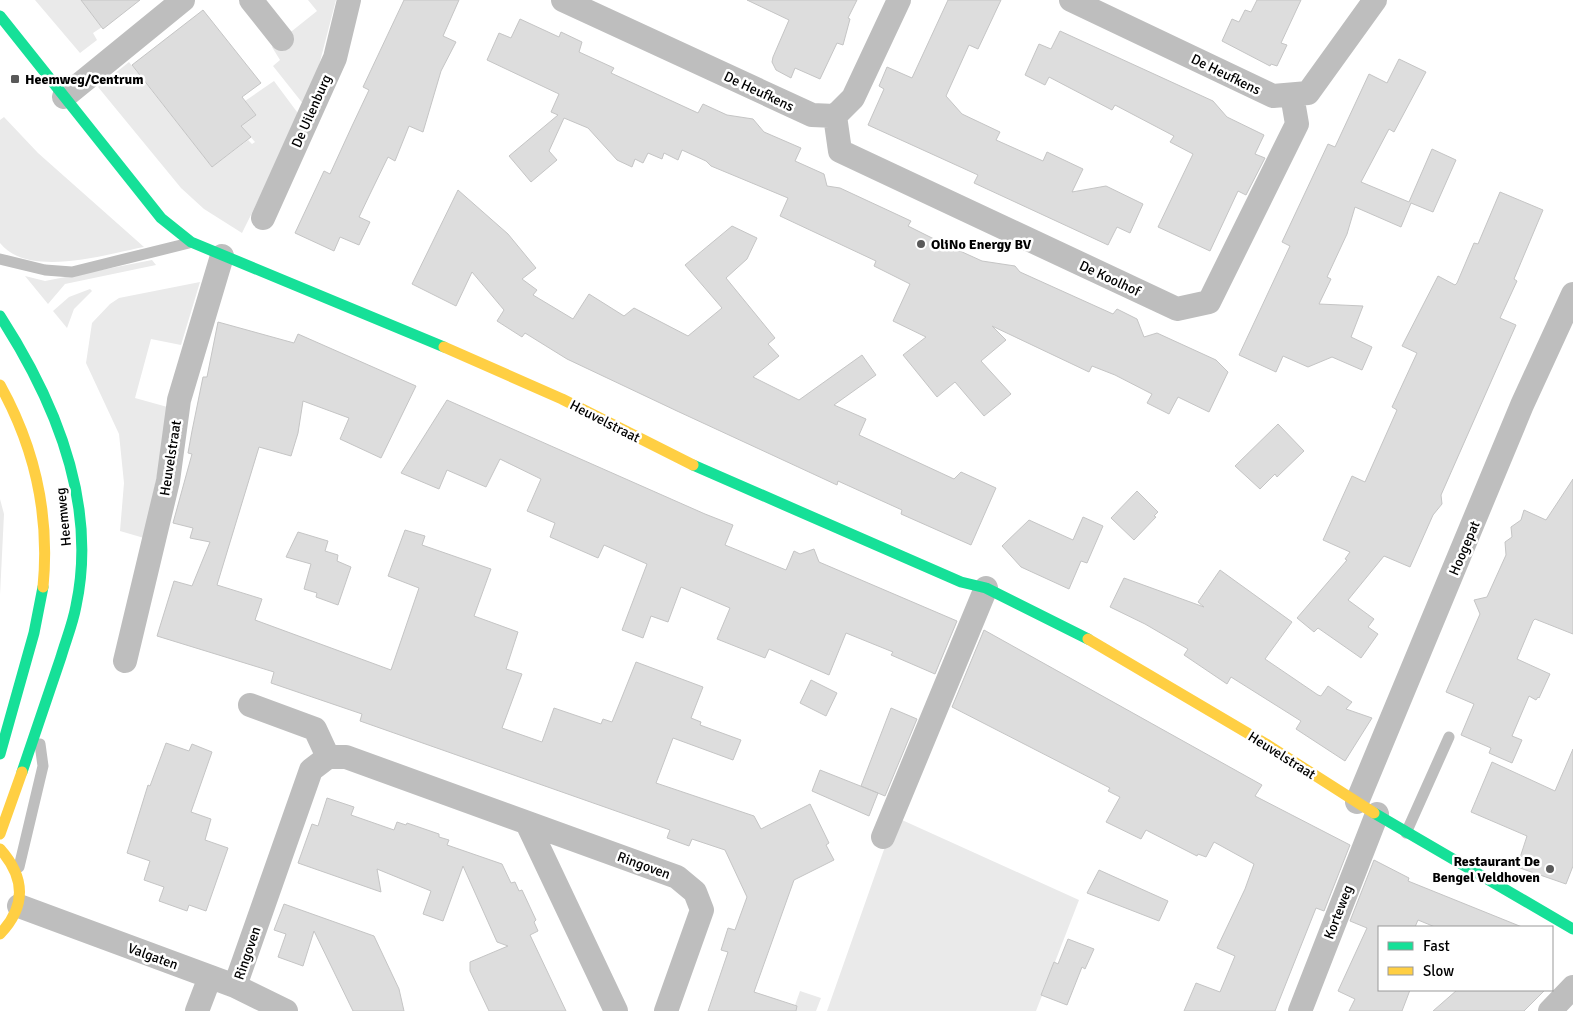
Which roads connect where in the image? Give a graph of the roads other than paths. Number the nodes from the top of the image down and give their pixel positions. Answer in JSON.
{"nodes":[{"id":1,"x":183,"y":0,"type":"edge"},
{"id":2,"x":251,"y":0,"type":"edge"},
{"id":3,"x":349,"y":0,"type":"edge"},
{"id":4,"x":563,"y":0,"type":"edge"},
{"id":5,"x":899,"y":0,"type":"edge"},
{"id":6,"x":1071,"y":0,"type":"edge"},
{"id":7,"x":1375,"y":0,"type":"edge"},
{"id":8,"x":589,"y":6,"type":"edge"},
{"id":9,"x":0,"y":16,"type":"edge"},
{"id":10,"x":282,"y":39,"type":"dead end"},
{"id":11,"x":1292,"y":95,"type":"junction"},
{"id":12,"x":64,"y":97,"type":"junction"},
{"id":13,"x":835,"y":116,"type":"junction"},
{"id":14,"x":263,"y":218,"type":"dead end"},
{"id":15,"x":191,"y":242,"type":"junction"},
{"id":16,"x":222,"y":256,"type":"junction"},
{"id":17,"x":0,"y":259,"type":"edge"},
{"id":18,"x":1573,"y":294,"type":"edge"},
{"id":19,"x":0,"y":316,"type":"edge"},
{"id":20,"x":0,"y":385,"type":"edge"},
{"id":21,"x":986,"y":588,"type":"junction"},
{"id":22,"x":125,"y":661,"type":"dead end"},
{"id":23,"x":24,"y":666,"type":"junction"},
{"id":24,"x":250,"y":705,"type":"dead end"},
{"id":25,"x":0,"y":712,"type":"edge"},
{"id":26,"x":39,"y":727,"type":"junction"},
{"id":27,"x":1449,"y":737,"type":"dead end"},
{"id":28,"x":0,"y":754,"type":"edge"},
{"id":29,"x":328,"y":757,"type":"junction"},
{"id":30,"x":1367,"y":808,"type":"junction"},
{"id":31,"x":527,"y":823,"type":"junction"},
{"id":32,"x":1406,"y":833,"type":"junction"},
{"id":33,"x":0,"y":834,"type":"edge"},
{"id":34,"x":883,"y":837,"type":"dead end"},
{"id":35,"x":0,"y":849,"type":"edge"},
{"id":36,"x":18,"y":874,"type":"junction"},
{"id":37,"x":19,"y":906,"type":"junction"},
{"id":38,"x":1573,"y":929,"type":"edge"},
{"id":39,"x":0,"y":934,"type":"edge"},
{"id":40,"x":210,"y":977,"type":"junction"},
{"id":41,"x":235,"y":986,"type":"junction"},
{"id":42,"x":1573,"y":987,"type":"edge"},
{"id":43,"x":198,"y":1011,"type":"edge"},
{"id":44,"x":286,"y":1011,"type":"edge"},
{"id":45,"x":616,"y":1011,"type":"edge"},
{"id":46,"x":666,"y":1011,"type":"edge"},
{"id":47,"x":1300,"y":1011,"type":"edge"},
{"id":48,"x":1550,"y":1011,"type":"edge"}],
"edges":[{"from":1,"to":12,"type":"street"},
{"from":2,"to":10,"type":"street"},
{"from":3,"to":14,"type":"street","name":"De Uilenburg"},
{"from":4,"to":8,"type":"street","name":"De Heufkens"},
{"from":5,"to":13,"type":"street"},
{"from":6,"to":11,"type":"street","name":"De Heufkens"},
{"from":7,"to":11,"type":"street","name":"De Heufkens"},
{"from":8,"to":13,"type":"street","name":"De Heufkens"},
{"from":9,"to":12,"type":"street","name":"Heuvelstraat"},
{"from":11,"to":13,"type":"street","name":"De Koolhof"},
{"from":12,"to":15,"type":"street","name":"Heuvelstraat"},
{"from":15,"to":16,"type":"street","name":"Heuvelstraat"},
{"from":15,"to":17,"type":"lane"},
{"from":16,"to":21,"type":"street","name":"Heuvelstraat"},
{"from":16,"to":22,"type":"street","name":"Heuvelstraat"},
{"from":18,"to":30,"type":"street","name":"Hoogepat"},
{"from":19,"to":26,"type":"street","name":"Heemweg"},
{"from":20,"to":23,"type":"street","name":"Heemweg"},
{"from":21,"to":30,"type":"street","name":"Heuvelstraat"},
{"from":21,"to":34,"type":"street"},
{"from":23,"to":25,"type":"lane","name":"Heemweg"},
{"from":23,"to":28,"type":"street","name":"Heemweg"},
{"from":24,"to":29,"type":"street"},
{"from":26,"to":33,"type":"street","name":"Heemweg"},
{"from":26,"to":36,"type":"lane","name":"Heemweg"},
{"from":27,"to":32,"type":"lane"},
{"from":29,"to":31,"type":"street","name":"Ringoven"},
{"from":29,"to":41,"type":"street","name":"Ringoven"},
{"from":30,"to":32,"type":"street","name":"Heuvelstraat"},
{"from":30,"to":47,"type":"street","name":"Korteweg"},
{"from":31,"to":45,"type":"street"},
{"from":31,"to":46,"type":"street","name":"Ringoven"},
{"from":32,"to":38,"type":"street","name":"Heuvelstraat"},
{"from":35,"to":36,"type":"street"},
{"from":36,"to":37,"type":"street"},
{"from":37,"to":39,"type":"street"},
{"from":37,"to":40,"type":"street","name":"Valgaten"},
{"from":40,"to":41,"type":"street","name":"Valgaten"},
{"from":40,"to":43,"type":"street"},
{"from":41,"to":44,"type":"street","name":"Valgaten"},
{"from":42,"to":48,"type":"street"}]}
